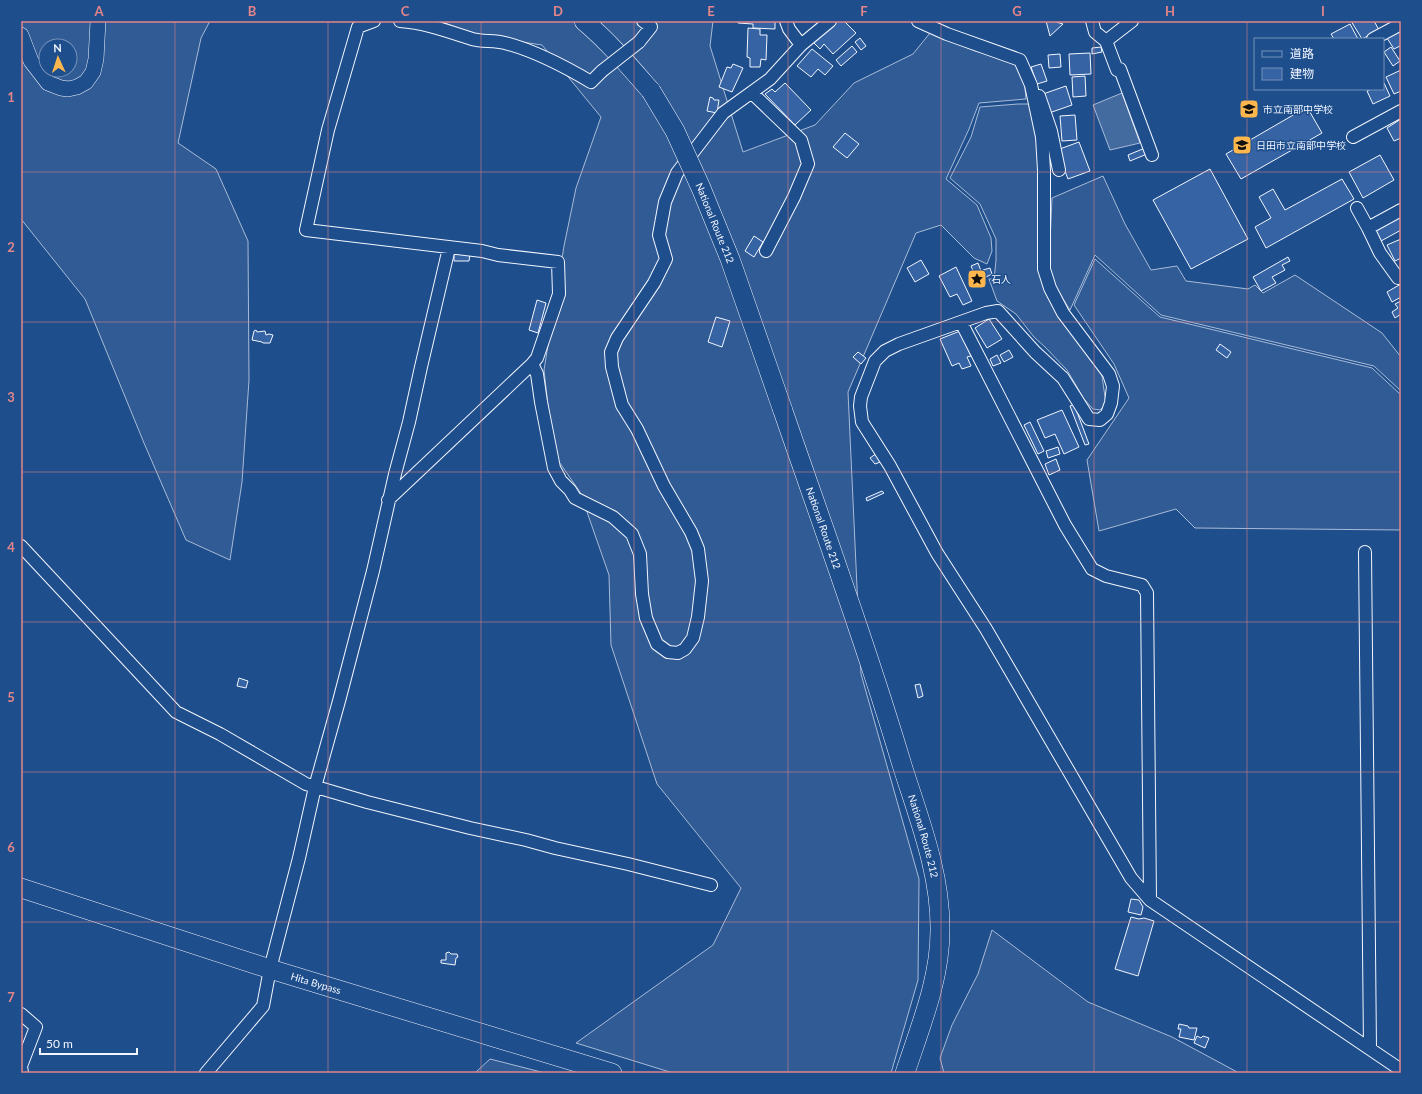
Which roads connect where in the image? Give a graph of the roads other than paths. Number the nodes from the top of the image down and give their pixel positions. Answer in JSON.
{"nodes":[{"id":1,"x":98,"y":21,"type":"edge"},
{"id":2,"x":374,"y":21,"type":"edge"},
{"id":3,"x":400,"y":21,"type":"edge"},
{"id":4,"x":584,"y":21,"type":"edge"},
{"id":5,"x":643,"y":21,"type":"edge"},
{"id":6,"x":786,"y":21,"type":"edge"},
{"id":7,"x":830,"y":21,"type":"edge"},
{"id":8,"x":918,"y":21,"type":"edge"},
{"id":9,"x":1092,"y":21,"type":"edge"},
{"id":10,"x":1132,"y":21,"type":"edge"},
{"id":11,"x":1401,"y":24,"type":"edge"},
{"id":12,"x":21,"y":35,"type":"edge"},
{"id":13,"x":1375,"y":38,"type":"edge"},
{"id":14,"x":1106,"y":41,"type":"junction"},
{"id":15,"x":801,"y":45,"type":"junction"},
{"id":16,"x":1030,"y":85,"type":"junction"},
{"id":17,"x":752,"y":93,"type":"junction"},
{"id":18,"x":1401,"y":111,"type":"edge"},
{"id":19,"x":1353,"y":137,"type":"dead end"},
{"id":20,"x":1152,"y":155,"type":"dead end"},
{"id":21,"x":1059,"y":170,"type":"dead end"},
{"id":22,"x":1357,"y":208,"type":"dead end"},
{"id":23,"x":1401,"y":210,"type":"edge"},
{"id":24,"x":1368,"y":228,"type":"junction"},
{"id":25,"x":449,"y":248,"type":"junction"},
{"id":26,"x":766,"y":251,"type":"dead end"},
{"id":27,"x":1401,"y":277,"type":"edge"},
{"id":28,"x":961,"y":322,"type":"junction"},
{"id":29,"x":532,"y":364,"type":"junction"},
{"id":30,"x":388,"y":500,"type":"junction"},
{"id":31,"x":21,"y":546,"type":"edge"},
{"id":32,"x":1365,"y":552,"type":"dead end"},
{"id":33,"x":314,"y":787,"type":"junction"},
{"id":34,"x":711,"y":885,"type":"dead end"},
{"id":35,"x":21,"y":888,"type":"edge"},
{"id":36,"x":1150,"y":900,"type":"junction"},
{"id":37,"x":270,"y":969,"type":"junction"},
{"id":38,"x":21,"y":1014,"type":"edge"},
{"id":39,"x":1370,"y":1049,"type":"junction"},
{"id":40,"x":1401,"y":1070,"type":"edge"},
{"id":41,"x":22,"y":1073,"type":"edge"},
{"id":42,"x":206,"y":1073,"type":"edge"},
{"id":43,"x":612,"y":1073,"type":"edge"},
{"id":44,"x":905,"y":1073,"type":"edge"}],
"edges":[{"from":1,"to":12,"type":"street"},
{"from":2,"to":25,"type":"street"},
{"from":3,"to":5,"type":"street","bridge":true},
{"from":4,"to":44,"type":"highway","name":"National Route 212","bridge":true},
{"from":6,"to":15,"type":"street"},
{"from":7,"to":15,"type":"street"},
{"from":8,"to":16,"type":"street"},
{"from":9,"to":14,"type":"street"},
{"from":10,"to":14,"type":"street"},
{"from":11,"to":13,"type":"street"},
{"from":14,"to":20,"type":"street"},
{"from":15,"to":17,"type":"street"},
{"from":16,"to":21,"type":"street"},
{"from":16,"to":28,"type":"street"},
{"from":17,"to":26,"type":"street"},
{"from":17,"to":29,"type":"street"},
{"from":18,"to":19,"type":"street"},
{"from":22,"to":24,"type":"street"},
{"from":23,"to":24,"type":"street"},
{"from":24,"to":27,"type":"street"},
{"from":25,"to":29,"type":"street"},
{"from":25,"to":30,"type":"street"},
{"from":28,"to":36,"type":"street"},
{"from":28,"to":36,"type":"street"},
{"from":29,"to":30,"type":"street"},
{"from":30,"to":33,"type":"street"},
{"from":31,"to":33,"type":"street"},
{"from":32,"to":39,"type":"street"},
{"from":33,"to":34,"type":"street"},
{"from":33,"to":37,"type":"street"},
{"from":35,"to":37,"type":"highway","name":"Hita Bypass"},
{"from":36,"to":39,"type":"street"},
{"from":37,"to":42,"type":"street"},
{"from":37,"to":43,"type":"highway","name":"Hita Bypass"},
{"from":38,"to":41,"type":"street"},
{"from":39,"to":40,"type":"street"}]}
